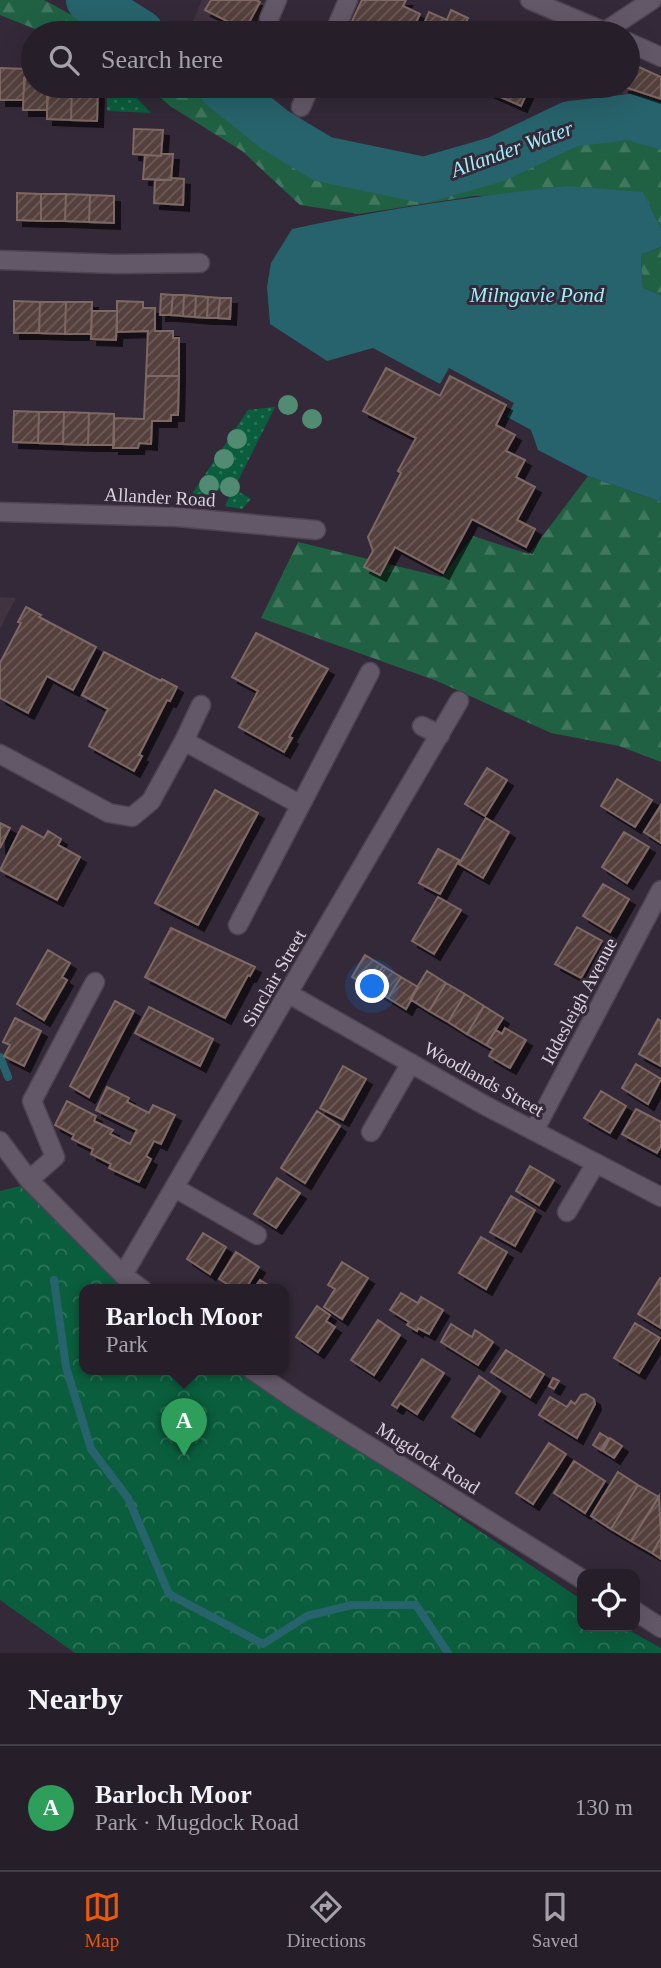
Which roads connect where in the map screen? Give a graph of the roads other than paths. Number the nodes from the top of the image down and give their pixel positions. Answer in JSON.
{"nodes":[{"id":1,"x":276,"y":0,"type":"edge"},
{"id":2,"x":348,"y":0,"type":"edge"},
{"id":3,"x":530,"y":0,"type":"edge"},
{"id":4,"x":652,"y":0,"type":"edge"},
{"id":5,"x":269,"y":19,"type":"dead end"},
{"id":6,"x":339,"y":21,"type":"edge"},
{"id":7,"x":578,"y":21,"type":"edge"},
{"id":8,"x":623,"y":21,"type":"edge"},
{"id":9,"x":640,"y":47,"type":"edge"},
{"id":10,"x":661,"y":57,"type":"edge"},
{"id":11,"x":305,"y":98,"type":"edge"},
{"id":12,"x":301,"y":107,"type":"dead end"},
{"id":13,"x":0,"y":260,"type":"edge"},
{"id":14,"x":200,"y":263,"type":"dead end"},
{"id":15,"x":0,"y":512,"type":"edge"},
{"id":16,"x":316,"y":530,"type":"dead end"},
{"id":17,"x":370,"y":672,"type":"dead end"},
{"id":18,"x":459,"y":701,"type":"dead end"},
{"id":19,"x":201,"y":705,"type":"dead end"},
{"id":20,"x":422,"y":726,"type":"dead end"},
{"id":21,"x":440,"y":735,"type":"junction"},
{"id":22,"x":184,"y":741,"type":"junction"},
{"id":23,"x":0,"y":754,"type":"edge"},
{"id":24,"x":299,"y":804,"type":"junction"},
{"id":25,"x":661,"y":890,"type":"edge"},
{"id":26,"x":238,"y":925,"type":"dead end"},
{"id":27,"x":95,"y":982,"type":"dead end"},
{"id":28,"x":289,"y":994,"type":"junction"},
{"id":29,"x":411,"y":1063,"type":"junction"},
{"id":30,"x":534,"y":1131,"type":"junction"},
{"id":31,"x":371,"y":1132,"type":"dead end"},
{"id":32,"x":0,"y":1141,"type":"edge"},
{"id":33,"x":596,"y":1163,"type":"junction"},
{"id":34,"x":29,"y":1180,"type":"junction"},
{"id":35,"x":175,"y":1188,"type":"junction"},
{"id":36,"x":661,"y":1197,"type":"edge"},
{"id":37,"x":567,"y":1212,"type":"dead end"},
{"id":38,"x":257,"y":1235,"type":"dead end"},
{"id":39,"x":123,"y":1275,"type":"junction"},
{"id":40,"x":136,"y":1284,"type":"edge"},
{"id":41,"x":259,"y":1375,"type":"edge"},
{"id":42,"x":577,"y":1576,"type":"edge"},
{"id":43,"x":640,"y":1614,"type":"edge"},
{"id":44,"x":661,"y":1628,"type":"edge"}],
"edges":[{"from":1,"to":5,"type":"street"},
{"from":2,"to":6,"type":"street"},
{"from":3,"to":7,"type":"street"},
{"from":4,"to":8,"type":"street"},
{"from":9,"to":10,"type":"street"},
{"from":11,"to":12,"type":"street"},
{"from":13,"to":14,"type":"street"},
{"from":15,"to":16,"type":"street","name":"Allander Road"},
{"from":17,"to":24,"type":"street"},
{"from":18,"to":21,"type":"street","name":"Sinclair Street"},
{"from":19,"to":22,"type":"street"},
{"from":20,"to":21,"type":"street"},
{"from":21,"to":28,"type":"street","name":"Sinclair Street"},
{"from":22,"to":23,"type":"street"},
{"from":22,"to":24,"type":"street"},
{"from":24,"to":26,"type":"street"},
{"from":25,"to":30,"type":"street","name":"Iddesleigh Avenue"},
{"from":27,"to":34,"type":"street"},
{"from":28,"to":29,"type":"street","name":"Woodlands Street"},
{"from":28,"to":35,"type":"street","name":"Sinclair Street"},
{"from":29,"to":30,"type":"street","name":"Woodlands Street"},
{"from":29,"to":31,"type":"street"},
{"from":30,"to":33,"type":"street","name":"Woodlands Street"},
{"from":32,"to":34,"type":"street"},
{"from":33,"to":36,"type":"street","name":"Woodlands Street"},
{"from":33,"to":37,"type":"street"},
{"from":34,"to":39,"type":"street"},
{"from":35,"to":38,"type":"street"},
{"from":35,"to":39,"type":"street","name":"Sinclair Street"},
{"from":39,"to":40,"type":"street"},
{"from":41,"to":42,"type":"street","name":"Mugdock Road"},
{"from":43,"to":44,"type":"street"}]}
